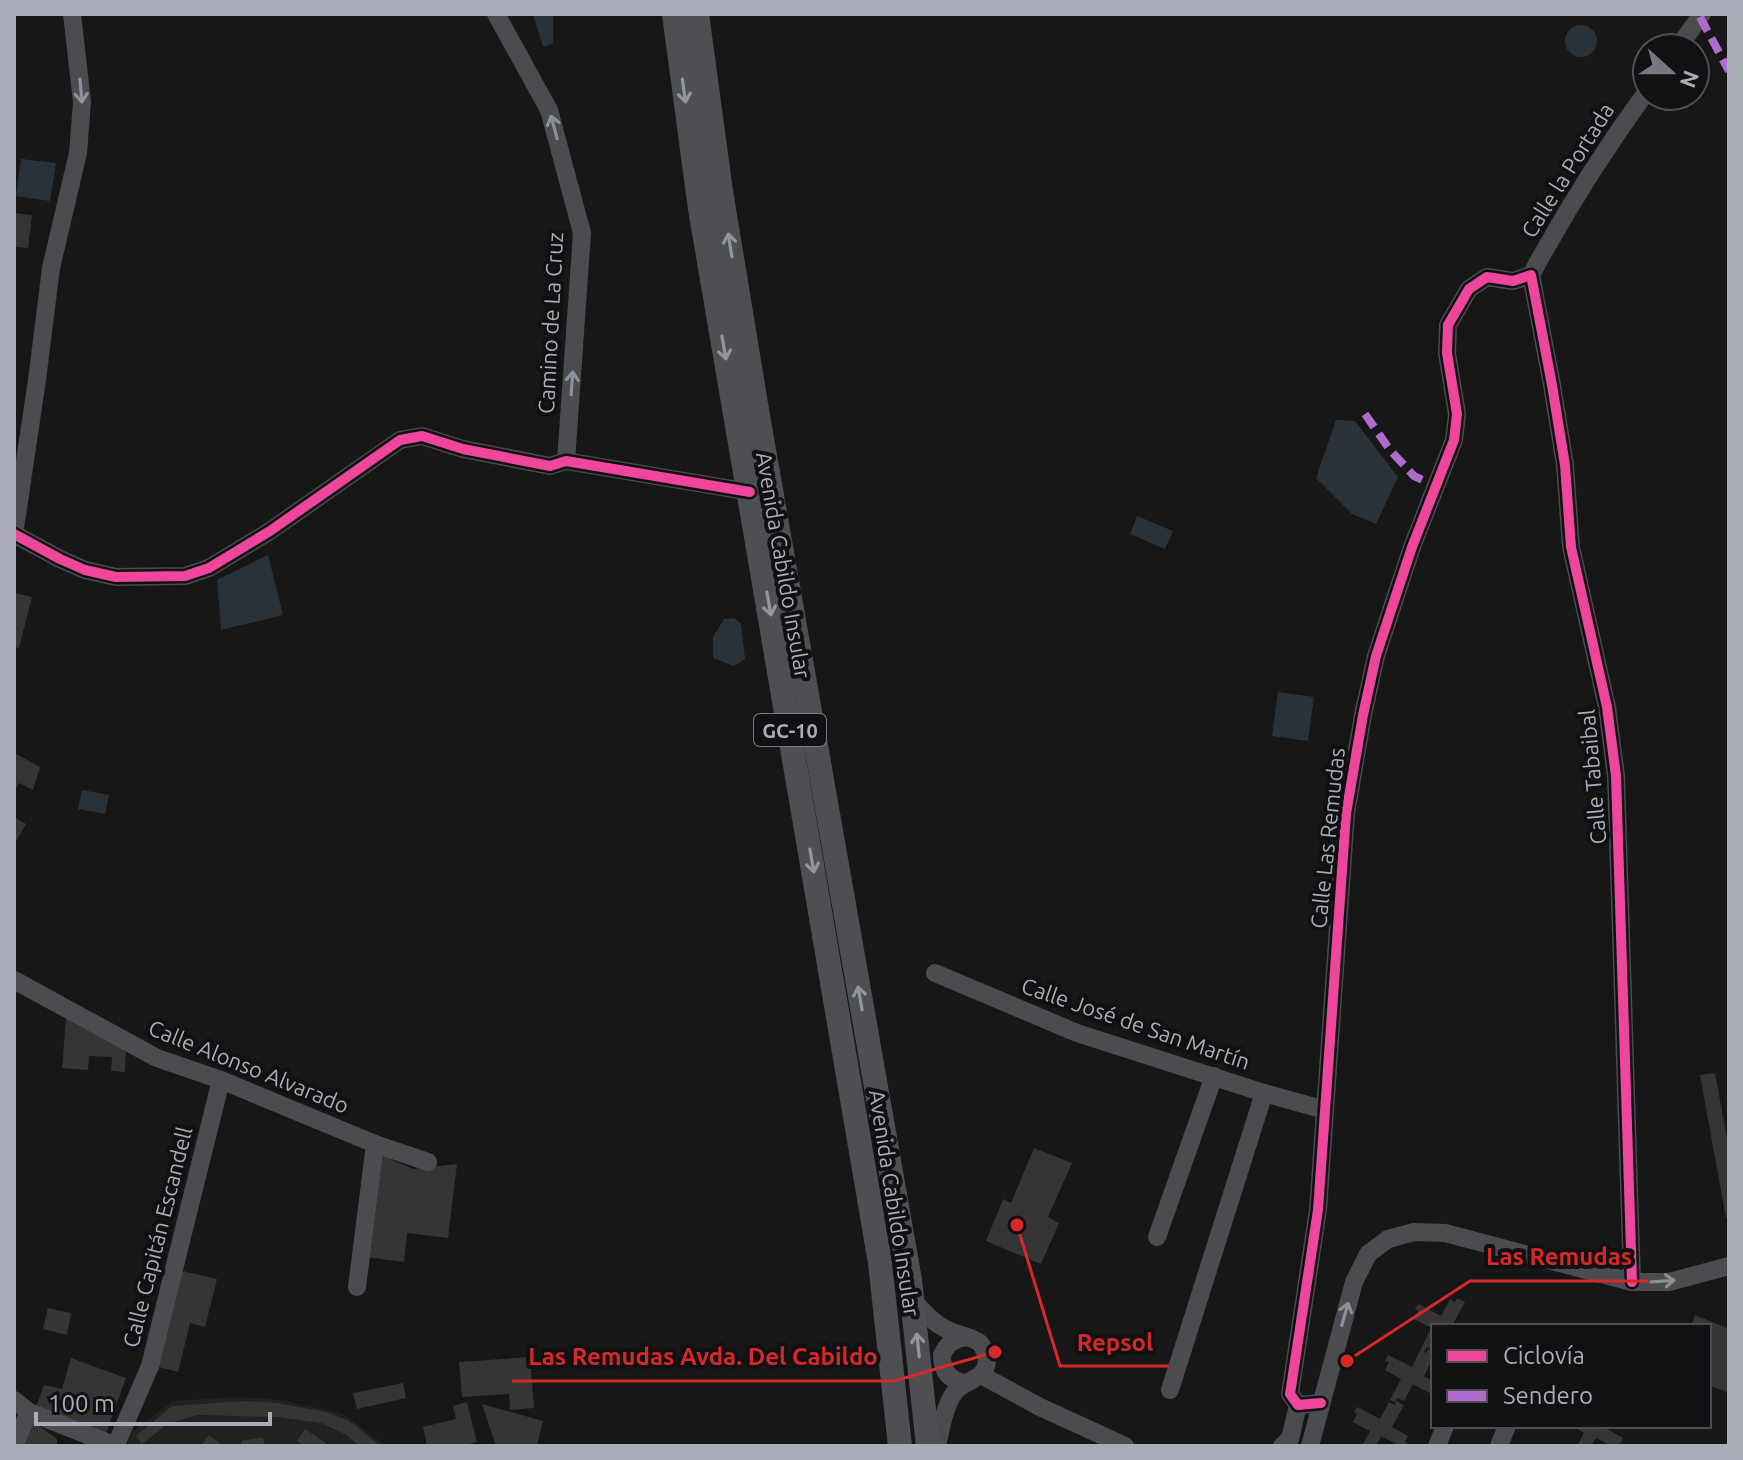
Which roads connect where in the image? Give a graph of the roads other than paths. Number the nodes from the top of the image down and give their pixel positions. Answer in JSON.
{"nodes":[{"id":1,"x":72,"y":14,"type":"edge"},
{"id":2,"x":496,"y":14,"type":"edge"},
{"id":3,"x":674,"y":14,"type":"edge"},
{"id":4,"x":697,"y":14,"type":"edge"},
{"id":5,"x":1702,"y":14,"type":"edge"},
{"id":6,"x":1689,"y":32,"type":"edge"},
{"id":7,"x":1632,"y":112,"type":"edge"},
{"id":8,"x":1531,"y":275,"type":"junction"},
{"id":9,"x":566,"y":461,"type":"junction"},
{"id":10,"x":750,"y":492,"type":"junction"},
{"id":11,"x":14,"y":535,"type":"edge"},
{"id":12,"x":935,"y":973,"type":"dead end"},
{"id":13,"x":14,"y":980,"type":"edge"},
{"id":14,"x":1214,"y":1076,"type":"junction"},
{"id":15,"x":221,"y":1080,"type":"junction"},
{"id":16,"x":1264,"y":1093,"type":"junction"},
{"id":17,"x":1325,"y":1110,"type":"junction"},
{"id":18,"x":375,"y":1144,"type":"junction"},
{"id":19,"x":428,"y":1162,"type":"dead end"},
{"id":20,"x":1157,"y":1237,"type":"dead end"},
{"id":21,"x":1729,"y":1266,"type":"edge"},
{"id":22,"x":1632,"y":1282,"type":"junction"},
{"id":23,"x":357,"y":1287,"type":"dead end"},
{"id":24,"x":913,"y":1300,"type":"junction"},
{"id":25,"x":966,"y":1337,"type":"junction"},
{"id":26,"x":973,"y":1379,"type":"junction"},
{"id":27,"x":1170,"y":1390,"type":"dead end"},
{"id":28,"x":14,"y":1400,"type":"edge"},
{"id":29,"x":1321,"y":1403,"type":"junction"},
{"id":30,"x":1298,"y":1405,"type":"junction"},
{"id":31,"x":29,"y":1412,"type":"junction"},
{"id":32,"x":71,"y":1437,"type":"edge"},
{"id":33,"x":1286,"y":1442,"type":"edge"},
{"id":34,"x":14,"y":1445,"type":"edge"},
{"id":35,"x":1312,"y":1445,"type":"edge"},
{"id":36,"x":116,"y":1446,"type":"edge"},
{"id":37,"x":900,"y":1446,"type":"edge"},
{"id":38,"x":928,"y":1446,"type":"edge"},
{"id":39,"x":937,"y":1446,"type":"edge"},
{"id":40,"x":1125,"y":1446,"type":"edge"}],
"edges":[{"from":1,"to":11,"type":"street","one_way":true},
{"from":9,"to":2,"type":"street","name":"Camino de La Cruz","one_way":true},
{"from":3,"to":10,"type":"main road","name":"Avenida Cabildo Insular","number":"GC-10","one_way":true},
{"from":24,"to":4,"type":"main road","name":"Avenida Cabildo Insular","number":"GC-10","one_way":true},
{"from":5,"to":6,"type":"street"},
{"from":7,"to":8,"type":"street","name":"Calle la Portada"},
{"from":8,"to":17,"type":"street","name":"Calle Las Remudas"},
{"from":8,"to":22,"type":"street","name":"Calle Tabaibal"},
{"from":9,"to":10,"type":"street"},
{"from":9,"to":11,"type":"street"},
{"from":10,"to":37,"type":"main road","name":"Avenida Cabildo Insular","number":"GC-10","one_way":true},
{"from":12,"to":14,"type":"street","name":"Calle José de San Martín"},
{"from":13,"to":15,"type":"street","name":"Calle Alonso Alvarado"},
{"from":14,"to":16,"type":"street","name":"Calle José de San Martín"},
{"from":14,"to":20,"type":"street"},
{"from":15,"to":18,"type":"street","name":"Calle Alonso Alvarado"},
{"from":15,"to":36,"type":"street","name":"Calle Capitán Escandell"},
{"from":16,"to":17,"type":"street","name":"Calle José de San Martín"},
{"from":16,"to":27,"type":"street"},
{"from":17,"to":30,"type":"street","name":"Calle Las Remudas"},
{"from":18,"to":19,"type":"street","name":"Calle Alonso Alvarado"},
{"from":18,"to":23,"type":"street"},
{"from":22,"to":21,"type":"street","one_way":true},
{"from":29,"to":22,"type":"street","one_way":true},
{"from":24,"to":25,"type":"street"},
{"from":38,"to":24,"type":"main road","name":"Avenida Cabildo Insular","number":"GC-10","one_way":true},
{"from":25,"to":26,"type":"street"},
{"from":25,"to":26,"type":"street"},
{"from":26,"to":39,"type":"street"},
{"from":26,"to":40,"type":"street"},
{"from":28,"to":31,"type":"street"},
{"from":29,"to":30,"type":"street"},
{"from":29,"to":35,"type":"street"},
{"from":30,"to":33,"type":"street","name":"Calle Las Remudas"},
{"from":31,"to":32,"type":"street"},
{"from":31,"to":34,"type":"street"},
{"from":32,"to":36,"type":"street"},
{"from":33,"to":35,"type":"street","name":"Calle Las Remudas"}]}
